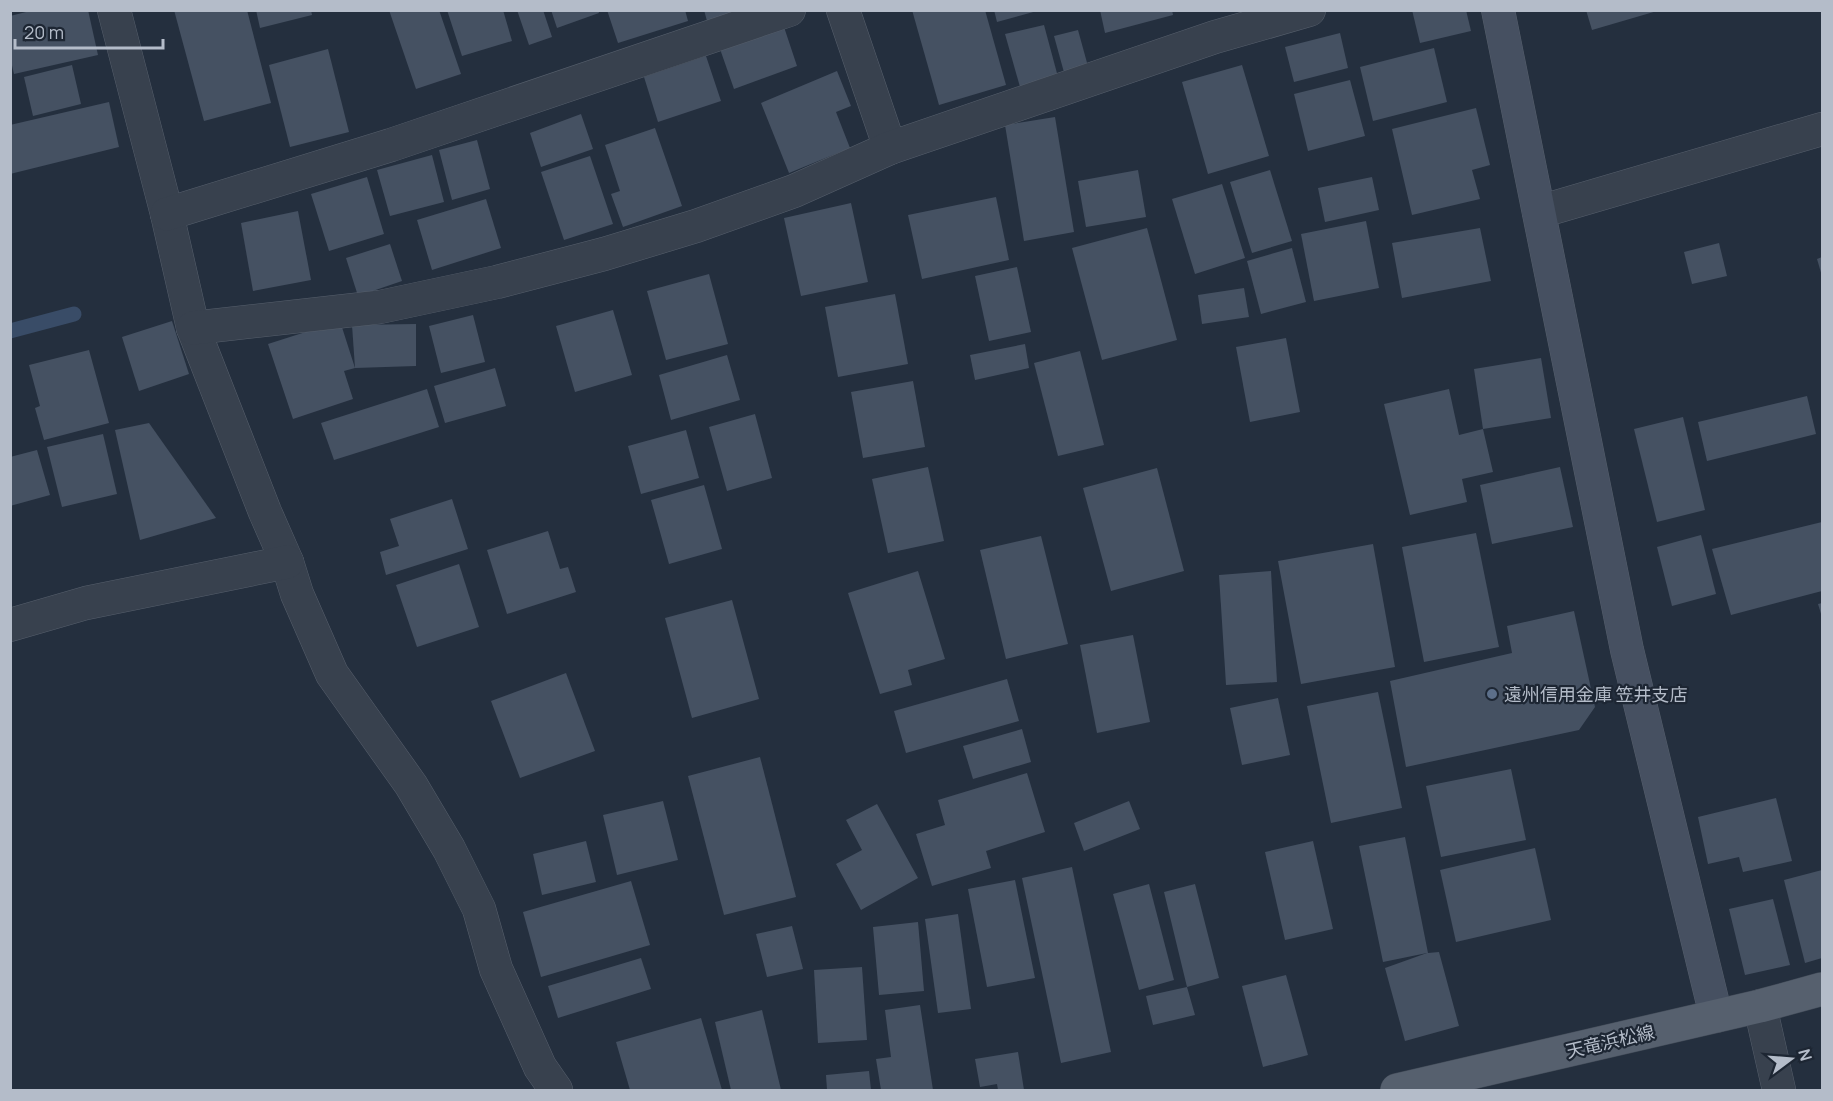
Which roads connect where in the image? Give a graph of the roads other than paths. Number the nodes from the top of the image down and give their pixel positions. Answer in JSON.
{"nodes":[{"id":1,"x":114,"y":10,"type":"edge"},
{"id":2,"x":789,"y":10,"type":"edge"},
{"id":3,"x":843,"y":10,"type":"edge"},
{"id":4,"x":1309,"y":10,"type":"edge"},
{"id":5,"x":1498,"y":10,"type":"edge"},
{"id":6,"x":1822,"y":129,"type":"edge"},
{"id":7,"x":890,"y":148,"type":"junction"},
{"id":8,"x":1539,"y":212,"type":"junction"},
{"id":9,"x":167,"y":214,"type":"junction"},
{"id":10,"x":193,"y":328,"type":"junction"},
{"id":11,"x":287,"y":562,"type":"junction"},
{"id":12,"x":10,"y":625,"type":"edge"},
{"id":13,"x":1822,"y":989,"type":"edge"},
{"id":14,"x":1760,"y":1006,"type":"junction"},
{"id":15,"x":1716,"y":1016,"type":"junction"},
{"id":16,"x":556,"y":1090,"type":"edge"},
{"id":17,"x":1397,"y":1090,"type":"edge"},
{"id":18,"x":1779,"y":1090,"type":"edge"}],
"edges":[{"from":1,"to":9,"type":"street"},
{"from":2,"to":9,"type":"street"},
{"from":3,"to":7,"type":"street"},
{"from":4,"to":7,"type":"street"},
{"from":5,"to":8,"type":"street"},
{"from":6,"to":8,"type":"street"},
{"from":7,"to":10,"type":"street"},
{"from":8,"to":15,"type":"street"},
{"from":9,"to":10,"type":"street"},
{"from":10,"to":11,"type":"street"},
{"from":11,"to":12,"type":"street"},
{"from":11,"to":16,"type":"street"},
{"from":13,"to":14,"type":"main road","name":"天竜浜松線"},
{"from":14,"to":15,"type":"main road","name":"天竜浜松線"},
{"from":14,"to":18,"type":"street"},
{"from":15,"to":17,"type":"main road","name":"天竜浜松線"}]}
